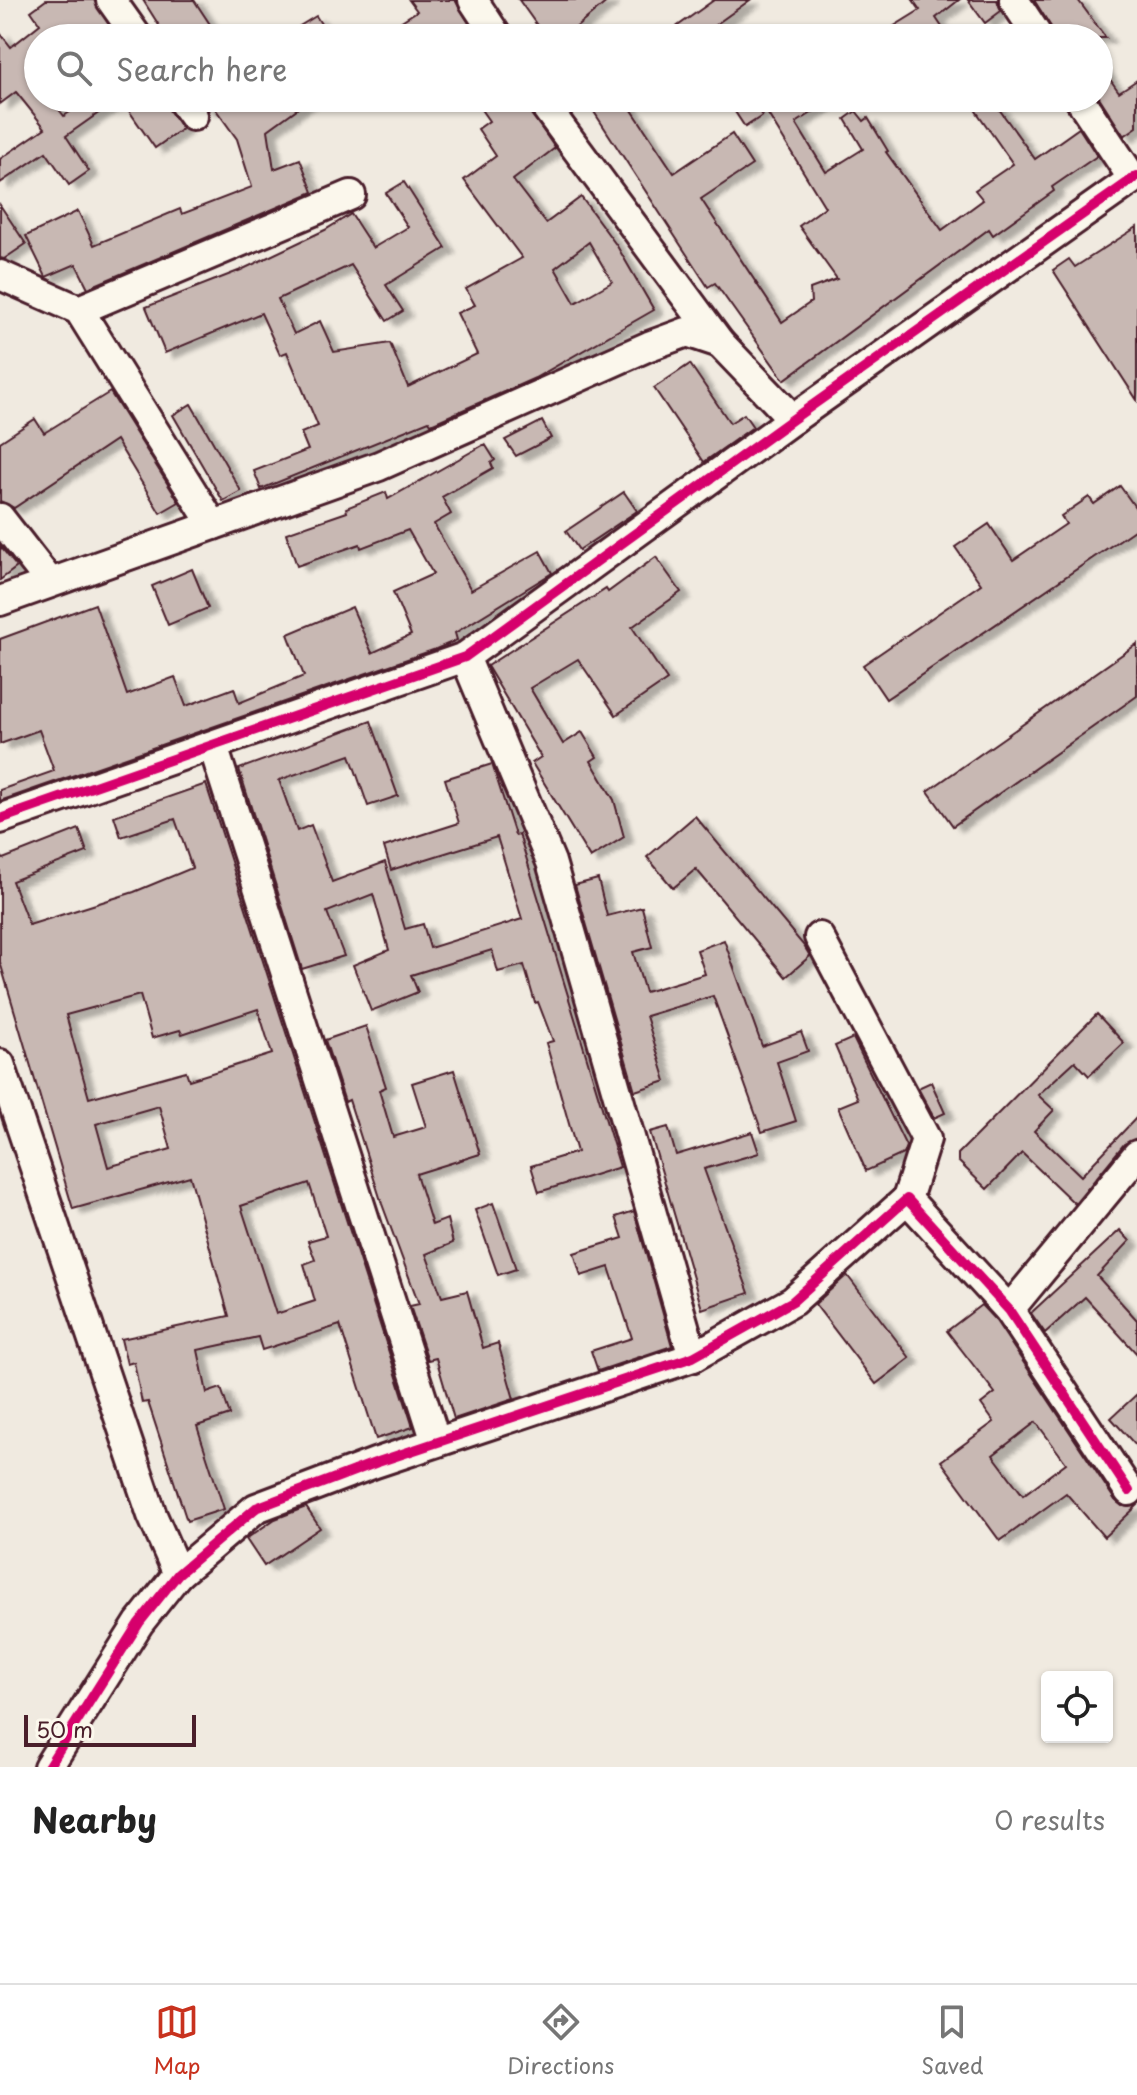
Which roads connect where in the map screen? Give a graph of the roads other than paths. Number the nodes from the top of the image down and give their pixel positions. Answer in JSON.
{"nodes":[{"id":1,"x":111,"y":0,"type":"edge"},
{"id":2,"x":473,"y":0,"type":"edge"},
{"id":3,"x":1014,"y":0,"type":"edge"},
{"id":4,"x":128,"y":24,"type":"edge"},
{"id":5,"x":489,"y":24,"type":"edge"},
{"id":6,"x":1030,"y":24,"type":"edge"},
{"id":7,"x":549,"y":112,"type":"edge"},
{"id":8,"x":1089,"y":112,"type":"edge"},
{"id":9,"x":1135,"y":178,"type":"edge"},
{"id":10,"x":351,"y":195,"type":"dead end"},
{"id":11,"x":0,"y":275,"type":"edge"},
{"id":12,"x":79,"y":310,"type":"junction"},
{"id":13,"x":720,"y":343,"type":"junction"},
{"id":14,"x":793,"y":419,"type":"junction"},
{"id":15,"x":0,"y":518,"type":"edge"},
{"id":16,"x":213,"y":525,"type":"junction"},
{"id":17,"x":49,"y":581,"type":"junction"},
{"id":18,"x":0,"y":601,"type":"edge"},
{"id":19,"x":465,"y":657,"type":"junction"},
{"id":20,"x":213,"y":746,"type":"junction"},
{"id":21,"x":0,"y":819,"type":"edge"},
{"id":22,"x":819,"y":937,"type":"dead end"},
{"id":23,"x":0,"y":1064,"type":"edge"},
{"id":24,"x":1137,"y":1155,"type":"edge"},
{"id":25,"x":907,"y":1199,"type":"junction"},
{"id":26,"x":1009,"y":1310,"type":"junction"},
{"id":27,"x":693,"y":1357,"type":"junction"},
{"id":28,"x":436,"y":1442,"type":"junction"},
{"id":29,"x":1129,"y":1491,"type":"dead end"},
{"id":30,"x":178,"y":1574,"type":"junction"},
{"id":31,"x":48,"y":1767,"type":"edge"}],
"edges":[{"from":1,"to":4,"type":"street"},
{"from":2,"to":5,"type":"street"},
{"from":3,"to":6,"type":"street"},
{"from":7,"to":13,"type":"street"},
{"from":8,"to":9,"type":"street"},
{"from":9,"to":14,"type":"street"},
{"from":10,"to":12,"type":"street"},
{"from":11,"to":12,"type":"street"},
{"from":12,"to":16,"type":"street"},
{"from":13,"to":14,"type":"street"},
{"from":13,"to":16,"type":"street"},
{"from":14,"to":19,"type":"street"},
{"from":15,"to":17,"type":"street"},
{"from":16,"to":17,"type":"street"},
{"from":17,"to":18,"type":"street"},
{"from":19,"to":20,"type":"street"},
{"from":19,"to":27,"type":"street"},
{"from":20,"to":21,"type":"street"},
{"from":20,"to":28,"type":"street"},
{"from":22,"to":25,"type":"street"},
{"from":23,"to":30,"type":"street"},
{"from":24,"to":26,"type":"street"},
{"from":25,"to":26,"type":"street"},
{"from":25,"to":27,"type":"street"},
{"from":26,"to":29,"type":"street"},
{"from":27,"to":28,"type":"street"},
{"from":28,"to":30,"type":"street"},
{"from":30,"to":31,"type":"street"}]}
